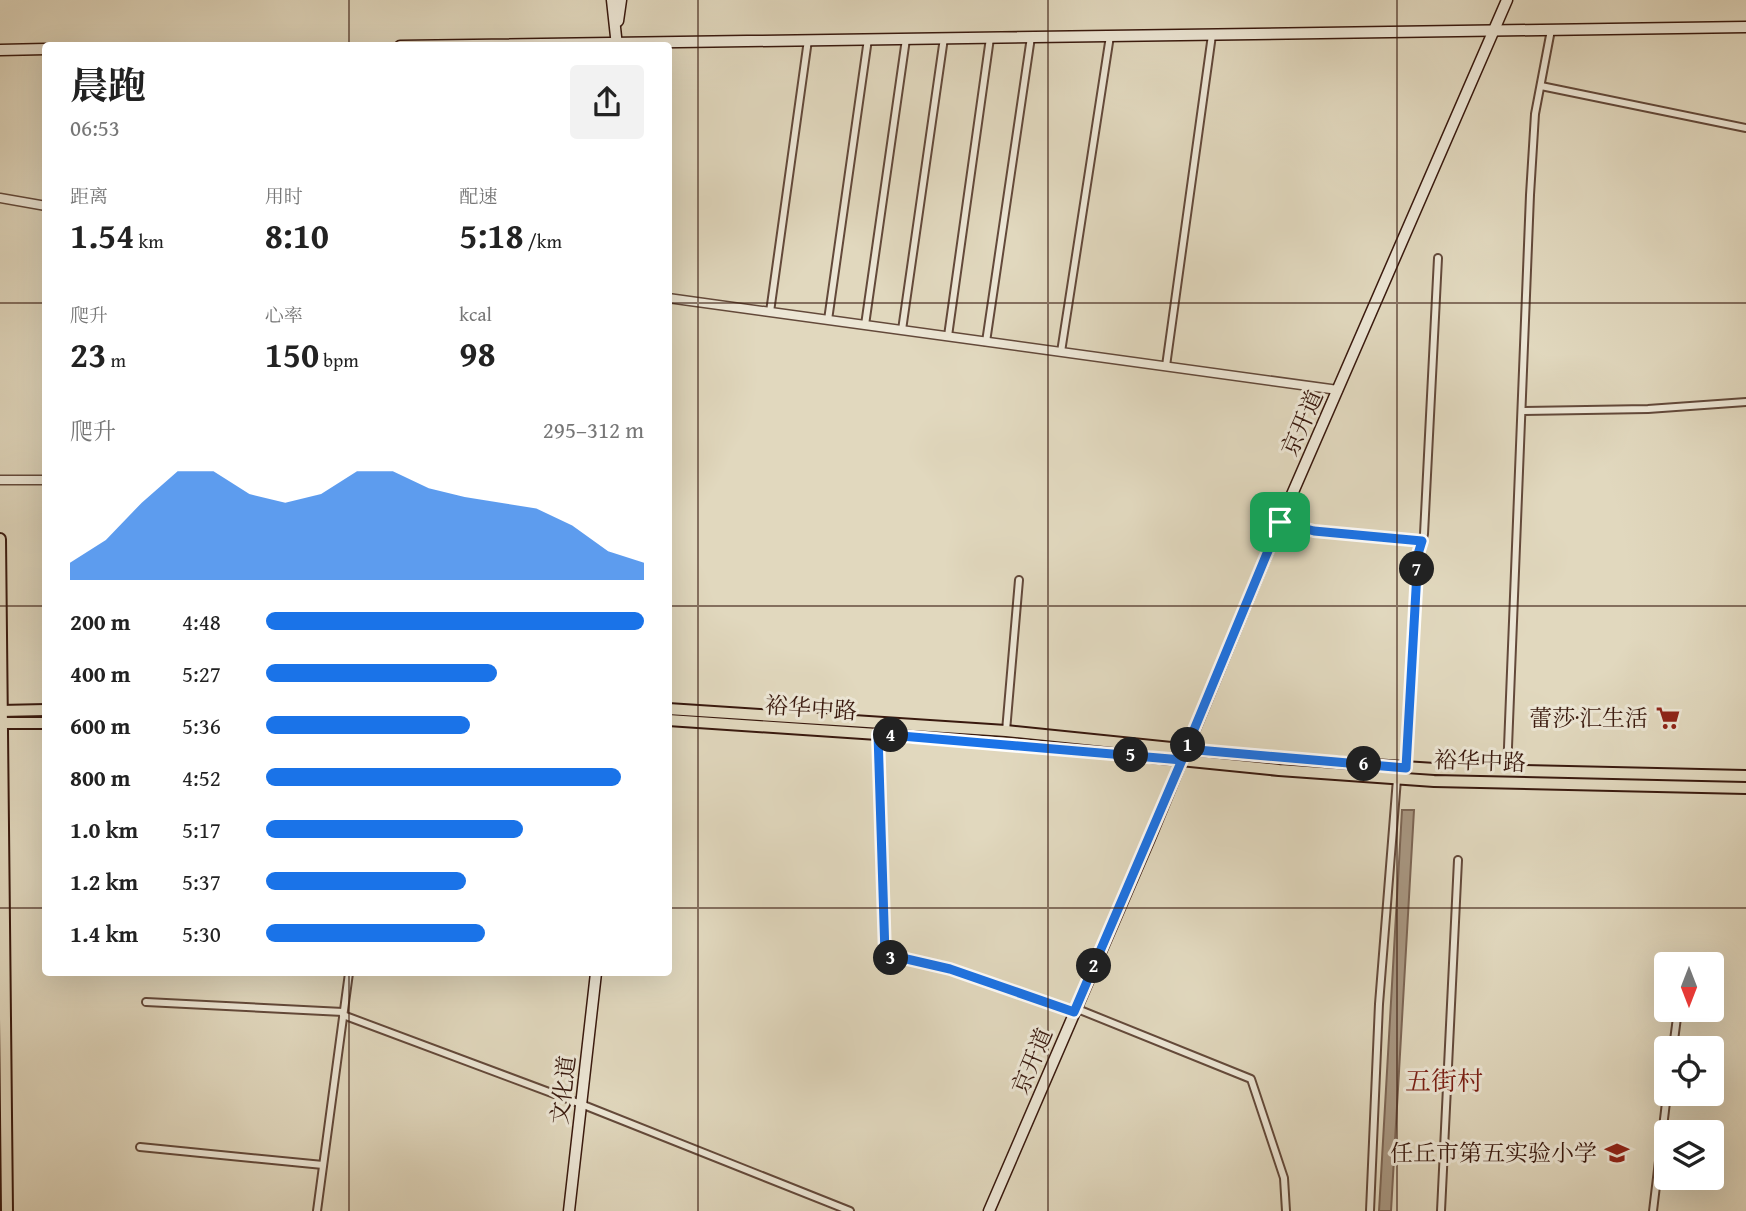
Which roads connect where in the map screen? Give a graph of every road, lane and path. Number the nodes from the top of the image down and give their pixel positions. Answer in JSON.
{"nodes":[{"id":1,"x":612,"y":0,"type":"edge"},
{"id":2,"x":621,"y":0,"type":"edge"},
{"id":3,"x":1507,"y":0,"type":"edge"},
{"id":4,"x":617,"y":24,"type":"junction"},
{"id":5,"x":1746,"y":27,"type":"edge"},
{"id":6,"x":1551,"y":30,"type":"junction"},
{"id":7,"x":1493,"y":31,"type":"junction"},
{"id":8,"x":1212,"y":35,"type":"junction"},
{"id":9,"x":1110,"y":36,"type":"junction"},
{"id":10,"x":990,"y":37,"type":"junction"},
{"id":11,"x":1031,"y":37,"type":"junction"},
{"id":12,"x":944,"y":38,"type":"junction"},
{"id":13,"x":868,"y":39,"type":"junction"},
{"id":14,"x":906,"y":39,"type":"junction"},
{"id":15,"x":808,"y":40,"type":"junction"},
{"id":16,"x":617,"y":42,"type":"edge"},
{"id":17,"x":672,"y":43,"type":"edge"},
{"id":18,"x":42,"y":49,"type":"edge"},
{"id":19,"x":0,"y":50,"type":"edge"},
{"id":20,"x":1541,"y":86,"type":"junction"},
{"id":21,"x":1746,"y":128,"type":"edge"},
{"id":22,"x":0,"y":198,"type":"edge"},
{"id":23,"x":42,"y":205,"type":"edge"},
{"id":24,"x":1438,"y":258,"type":"dead end"},
{"id":25,"x":672,"y":299,"type":"edge"},
{"id":26,"x":771,"y":312,"type":"junction"},
{"id":27,"x":828,"y":320,"type":"junction"},
{"id":28,"x":865,"y":325,"type":"junction"},
{"id":29,"x":902,"y":330,"type":"junction"},
{"id":30,"x":948,"y":336,"type":"junction"},
{"id":31,"x":986,"y":342,"type":"junction"},
{"id":32,"x":1061,"y":352,"type":"junction"},
{"id":33,"x":1166,"y":366,"type":"junction"},
{"id":34,"x":1338,"y":390,"type":"junction"},
{"id":35,"x":1746,"y":402,"type":"edge"},
{"id":36,"x":1522,"y":411,"type":"junction"},
{"id":37,"x":42,"y":480,"type":"edge"},
{"id":38,"x":0,"y":481,"type":"edge"},
{"id":39,"x":1280,"y":522,"type":"junction"},
{"id":40,"x":0,"y":539,"type":"edge"},
{"id":41,"x":1422,"y":541,"type":"junction"},
{"id":42,"x":1019,"y":580,"type":"dead end"},
{"id":43,"x":672,"y":709,"type":"edge"},
{"id":44,"x":42,"y":710,"type":"edge"},
{"id":45,"x":1,"y":711,"type":"edge"},
{"id":46,"x":672,"y":720,"type":"edge"},
{"id":47,"x":1,"y":723,"type":"edge"},
{"id":48,"x":42,"y":723,"type":"edge"},
{"id":49,"x":1006,"y":731,"type":"junction"},
{"id":50,"x":878,"y":734,"type":"junction"},
{"id":51,"x":1186,"y":749,"type":"junction"},
{"id":52,"x":1182,"y":760,"type":"junction"},
{"id":53,"x":1406,"y":768,"type":"junction"},
{"id":54,"x":1507,"y":772,"type":"junction"},
{"id":55,"x":1746,"y":776,"type":"edge"},
{"id":56,"x":1397,"y":779,"type":"junction"},
{"id":57,"x":1746,"y":788,"type":"edge"},
{"id":58,"x":1458,"y":860,"type":"dead end"},
{"id":59,"x":349,"y":976,"type":"edge"},
{"id":60,"x":596,"y":976,"type":"edge"},
{"id":61,"x":146,"y":1002,"type":"dead end"},
{"id":62,"x":1074,"y":1010,"type":"junction"},
{"id":63,"x":343,"y":1014,"type":"junction"},
{"id":64,"x":581,"y":1104,"type":"junction"},
{"id":65,"x":1666,"y":1106,"type":"edge"},
{"id":66,"x":140,"y":1147,"type":"dead end"},
{"id":67,"x":323,"y":1165,"type":"junction"},
{"id":68,"x":7,"y":1211,"type":"edge"},
{"id":69,"x":317,"y":1211,"type":"edge"},
{"id":70,"x":569,"y":1211,"type":"edge"},
{"id":71,"x":850,"y":1211,"type":"edge"},
{"id":72,"x":989,"y":1211,"type":"edge"},
{"id":73,"x":1286,"y":1211,"type":"edge"},
{"id":74,"x":1370,"y":1211,"type":"edge"},
{"id":75,"x":1441,"y":1211,"type":"edge"},
{"id":76,"x":1653,"y":1211,"type":"edge"}],
"edges":[{"from":1,"to":4,"type":"main road"},
{"from":2,"to":4,"type":"main road"},
{"from":3,"to":7,"type":"main road","name":"京开道"},
{"from":4,"to":16,"type":"main road"},
{"from":5,"to":6,"type":"main road"},
{"from":6,"to":7,"type":"main road"},
{"from":6,"to":20,"type":"street"},
{"from":7,"to":8,"type":"main road"},
{"from":7,"to":34,"type":"main road","name":"京开道"},
{"from":8,"to":9,"type":"main road"},
{"from":8,"to":33,"type":"street"},
{"from":9,"to":11,"type":"main road"},
{"from":9,"to":32,"type":"street"},
{"from":10,"to":11,"type":"main road"},
{"from":10,"to":12,"type":"main road"},
{"from":10,"to":30,"type":"street"},
{"from":11,"to":31,"type":"street"},
{"from":12,"to":14,"type":"main road"},
{"from":12,"to":29,"type":"street"},
{"from":13,"to":14,"type":"main road"},
{"from":13,"to":15,"type":"main road"},
{"from":13,"to":27,"type":"street"},
{"from":14,"to":28,"type":"street"},
{"from":15,"to":17,"type":"main road"},
{"from":15,"to":26,"type":"street"},
{"from":18,"to":19,"type":"main road"},
{"from":20,"to":21,"type":"street"},
{"from":20,"to":36,"type":"street"},
{"from":22,"to":23,"type":"street"},
{"from":24,"to":41,"type":"street"},
{"from":25,"to":26,"type":"street"},
{"from":26,"to":27,"type":"street"},
{"from":27,"to":28,"type":"street"},
{"from":28,"to":29,"type":"street"},
{"from":29,"to":30,"type":"street"},
{"from":30,"to":31,"type":"street"},
{"from":31,"to":32,"type":"street"},
{"from":32,"to":33,"type":"street"},
{"from":33,"to":34,"type":"street"},
{"from":34,"to":39,"type":"main road","name":"京开道"},
{"from":35,"to":36,"type":"street"},
{"from":36,"to":54,"type":"street"},
{"from":37,"to":38,"type":"street"},
{"from":39,"to":41,"type":"street"},
{"from":39,"to":51,"type":"main road","name":"京开道"},
{"from":40,"to":45,"type":"main road"},
{"from":41,"to":53,"type":"street"},
{"from":42,"to":49,"type":"street"},
{"from":43,"to":49,"type":"main road","name":"裕华中路"},
{"from":44,"to":45,"type":"main road"},
{"from":45,"to":47,"type":"main road"},
{"from":46,"to":50,"type":"main road","name":"裕华中路"},
{"from":47,"to":48,"type":"main road"},
{"from":47,"to":68,"type":"main road"},
{"from":49,"to":51,"type":"main road","name":"裕华中路"},
{"from":50,"to":52,"type":"main road","name":"裕华中路"},
{"from":50,"to":62,"type":"street"},
{"from":51,"to":52,"type":"main road","name":"京开道"},
{"from":51,"to":53,"type":"main road","name":"裕华中路"},
{"from":52,"to":56,"type":"main road","name":"裕华中路"},
{"from":52,"to":62,"type":"main road","name":"京开道"},
{"from":53,"to":54,"type":"main road","name":"裕华中路"},
{"from":54,"to":55,"type":"main road","name":"裕华中路"},
{"from":56,"to":57,"type":"main road","name":"裕华中路"},
{"from":56,"to":74,"type":"street"},
{"from":58,"to":75,"type":"street"},
{"from":59,"to":63,"type":"street"},
{"from":60,"to":64,"type":"main road","name":"文化道"},
{"from":61,"to":63,"type":"street"},
{"from":62,"to":72,"type":"main road","name":"京开道"},
{"from":62,"to":73,"type":"street"},
{"from":63,"to":64,"type":"street"},
{"from":63,"to":67,"type":"street"},
{"from":64,"to":70,"type":"main road","name":"文化道"},
{"from":64,"to":71,"type":"street"},
{"from":65,"to":76,"type":"street"},
{"from":66,"to":67,"type":"street"},
{"from":67,"to":69,"type":"street"}]}
